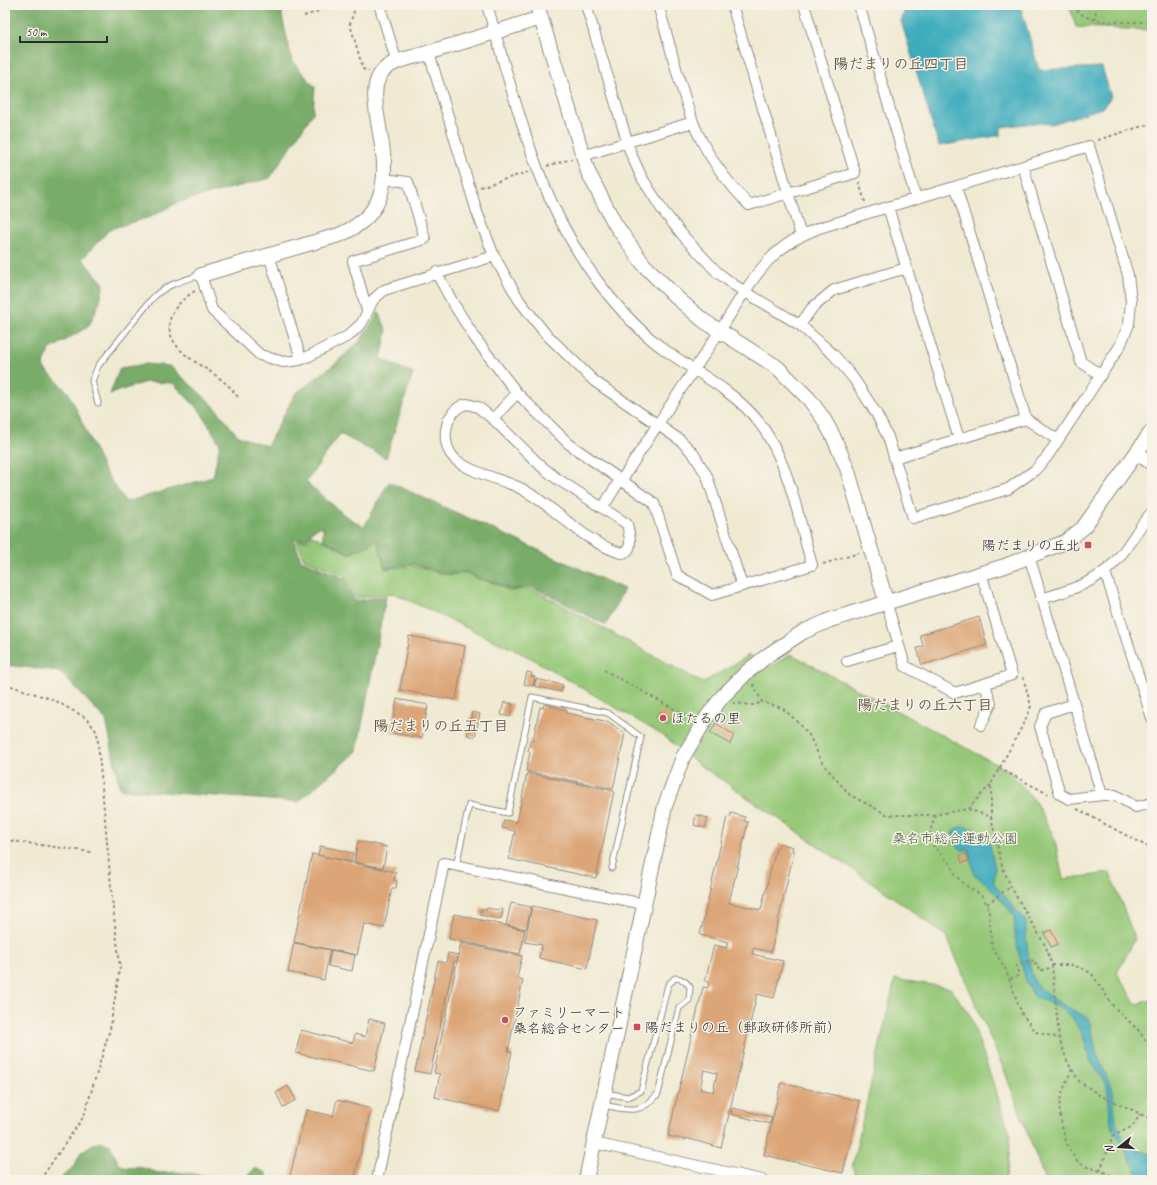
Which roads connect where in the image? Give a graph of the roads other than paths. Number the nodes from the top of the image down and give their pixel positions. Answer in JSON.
{"nodes":[{"id":1,"x":385,"y":5,"type":"edge"},
{"id":2,"x":487,"y":5,"type":"edge"},
{"id":3,"x":586,"y":5,"type":"edge"},
{"id":4,"x":658,"y":5,"type":"edge"},
{"id":5,"x":732,"y":5,"type":"edge"},
{"id":6,"x":804,"y":5,"type":"edge"},
{"id":7,"x":860,"y":8,"type":"edge"},
{"id":8,"x":539,"y":12,"type":"edge"},
{"id":9,"x":495,"y":32,"type":"junction"},
{"id":10,"x":429,"y":53,"type":"junction"},
{"id":11,"x":397,"y":63,"type":"junction"},
{"id":12,"x":693,"y":122,"type":"junction"},
{"id":13,"x":627,"y":142,"type":"junction"},
{"id":14,"x":578,"y":157,"type":"junction"},
{"id":15,"x":1023,"y":166,"type":"junction"},
{"id":16,"x":384,"y":180,"type":"junction"},
{"id":17,"x":956,"y":187,"type":"junction"},
{"id":18,"x":788,"y":194,"type":"junction"},
{"id":19,"x":916,"y":198,"type":"junction"},
{"id":20,"x":888,"y":207,"type":"junction"},
{"id":21,"x":801,"y":236,"type":"junction"},
{"id":22,"x":269,"y":255,"type":"junction"},
{"id":23,"x":494,"y":256,"type":"junction"},
{"id":24,"x":906,"y":268,"type":"junction"},
{"id":25,"x":436,"y":272,"type":"junction"},
{"id":26,"x":203,"y":280,"type":"junction"},
{"id":27,"x":745,"y":292,"type":"junction"},
{"id":28,"x":368,"y":310,"type":"junction"},
{"id":29,"x":800,"y":325,"type":"junction"},
{"id":30,"x":720,"y":331,"type":"junction"},
{"id":31,"x":301,"y":359,"type":"junction"},
{"id":32,"x":693,"y":369,"type":"junction"},
{"id":33,"x":1101,"y":375,"type":"junction"},
{"id":34,"x":517,"y":393,"type":"junction"},
{"id":35,"x":98,"y":403,"type":"dead end"},
{"id":36,"x":493,"y":419,"type":"junction"},
{"id":37,"x":1026,"y":419,"type":"junction"},
{"id":38,"x":657,"y":425,"type":"junction"},
{"id":39,"x":1152,"y":431,"type":"edge"},
{"id":40,"x":959,"y":439,"type":"junction"},
{"id":41,"x":1058,"y":440,"type":"junction"},
{"id":42,"x":1137,"y":453,"type":"junction"},
{"id":43,"x":894,"y":458,"type":"junction"},
{"id":44,"x":1152,"y":463,"type":"edge"},
{"id":45,"x":621,"y":481,"type":"junction"},
{"id":46,"x":603,"y":507,"type":"junction"},
{"id":47,"x":1152,"y":512,"type":"edge"},
{"id":48,"x":1029,"y":556,"type":"junction"},
{"id":49,"x":1105,"y":572,"type":"junction"},
{"id":50,"x":981,"y":573,"type":"junction"},
{"id":51,"x":742,"y":586,"type":"junction"},
{"id":52,"x":1041,"y":599,"type":"junction"},
{"id":53,"x":886,"y":601,"type":"junction"},
{"id":54,"x":898,"y":646,"type":"junction"},
{"id":55,"x":847,"y":661,"type":"dead end"},
{"id":56,"x":985,"y":684,"type":"junction"},
{"id":57,"x":1074,"y":704,"type":"junction"},
{"id":58,"x":1152,"y":718,"type":"edge"},
{"id":59,"x":981,"y":725,"type":"dead end"},
{"id":60,"x":1102,"y":795,"type":"junction"},
{"id":61,"x":1152,"y":803,"type":"edge"},
{"id":62,"x":456,"y":866,"type":"junction"},
{"id":63,"x":612,"y":868,"type":"dead end"},
{"id":64,"x":644,"y":904,"type":"junction"},
{"id":65,"x":603,"y":1099,"type":"junction"},
{"id":66,"x":594,"y":1143,"type":"junction"},
{"id":67,"x":378,"y":1180,"type":"edge"},
{"id":68,"x":586,"y":1180,"type":"edge"},
{"id":69,"x":762,"y":1180,"type":"edge"}],
"edges":[{"from":1,"to":11,"type":"street"},
{"from":2,"to":9,"type":"street"},
{"from":3,"to":13,"type":"street"},
{"from":4,"to":12,"type":"street"},
{"from":5,"to":18,"type":"street"},
{"from":6,"to":18,"type":"street"},
{"from":7,"to":19,"type":"street"},
{"from":8,"to":9,"type":"street"},
{"from":8,"to":14,"type":"street"},
{"from":9,"to":10,"type":"street"},
{"from":9,"to":32,"type":"street"},
{"from":10,"to":11,"type":"street"},
{"from":10,"to":23,"type":"street"},
{"from":11,"to":16,"type":"street"},
{"from":12,"to":13,"type":"street"},
{"from":12,"to":18,"type":"street"},
{"from":13,"to":14,"type":"street"},
{"from":13,"to":27,"type":"street"},
{"from":14,"to":30,"type":"street"},
{"from":15,"to":17,"type":"street"},
{"from":15,"to":33,"type":"street"},
{"from":15,"to":33,"type":"street"},
{"from":16,"to":22,"type":"street"},
{"from":16,"to":28,"type":"street"},
{"from":17,"to":19,"type":"street"},
{"from":17,"to":37,"type":"street"},
{"from":18,"to":21,"type":"street"},
{"from":19,"to":20,"type":"street"},
{"from":20,"to":21,"type":"street"},
{"from":20,"to":24,"type":"street"},
{"from":21,"to":27,"type":"street"},
{"from":22,"to":26,"type":"street"},
{"from":22,"to":31,"type":"street"},
{"from":23,"to":25,"type":"street"},
{"from":23,"to":38,"type":"street"},
{"from":24,"to":29,"type":"street"},
{"from":24,"to":40,"type":"street"},
{"from":25,"to":28,"type":"street"},
{"from":25,"to":34,"type":"street"},
{"from":26,"to":31,"type":"street"},
{"from":26,"to":35,"type":"lane"},
{"from":27,"to":29,"type":"street"},
{"from":27,"to":30,"type":"street"},
{"from":28,"to":31,"type":"street"},
{"from":29,"to":43,"type":"street"},
{"from":30,"to":32,"type":"street"},
{"from":30,"to":53,"type":"street"},
{"from":32,"to":38,"type":"street"},
{"from":32,"to":51,"type":"street"},
{"from":33,"to":41,"type":"street"},
{"from":34,"to":36,"type":"street"},
{"from":34,"to":45,"type":"street"},
{"from":36,"to":46,"type":"street"},
{"from":36,"to":46,"type":"street"},
{"from":37,"to":40,"type":"street"},
{"from":37,"to":41,"type":"street"},
{"from":38,"to":45,"type":"street"},
{"from":38,"to":51,"type":"street"},
{"from":39,"to":42,"type":"street"},
{"from":40,"to":43,"type":"street"},
{"from":41,"to":43,"type":"street"},
{"from":42,"to":44,"type":"street"},
{"from":42,"to":48,"type":"street"},
{"from":45,"to":46,"type":"street"},
{"from":45,"to":51,"type":"street"},
{"from":47,"to":49,"type":"street"},
{"from":48,"to":50,"type":"street"},
{"from":48,"to":52,"type":"street"},
{"from":49,"to":52,"type":"street"},
{"from":49,"to":58,"type":"street"},
{"from":50,"to":53,"type":"street"},
{"from":50,"to":56,"type":"street"},
{"from":52,"to":57,"type":"street"},
{"from":53,"to":54,"type":"street"},
{"from":53,"to":64,"type":"street"},
{"from":54,"to":55,"type":"street"},
{"from":54,"to":56,"type":"street"},
{"from":56,"to":59,"type":"street"},
{"from":57,"to":60,"type":"street"},
{"from":57,"to":60,"type":"street"},
{"from":60,"to":61,"type":"street"},
{"from":62,"to":63,"type":"lane"},
{"from":62,"to":64,"type":"street"},
{"from":62,"to":67,"type":"street"},
{"from":64,"to":65,"type":"street"},
{"from":65,"to":65,"type":"lane"},
{"from":65,"to":66,"type":"street"},
{"from":66,"to":68,"type":"street"},
{"from":66,"to":69,"type":"street"}]}
